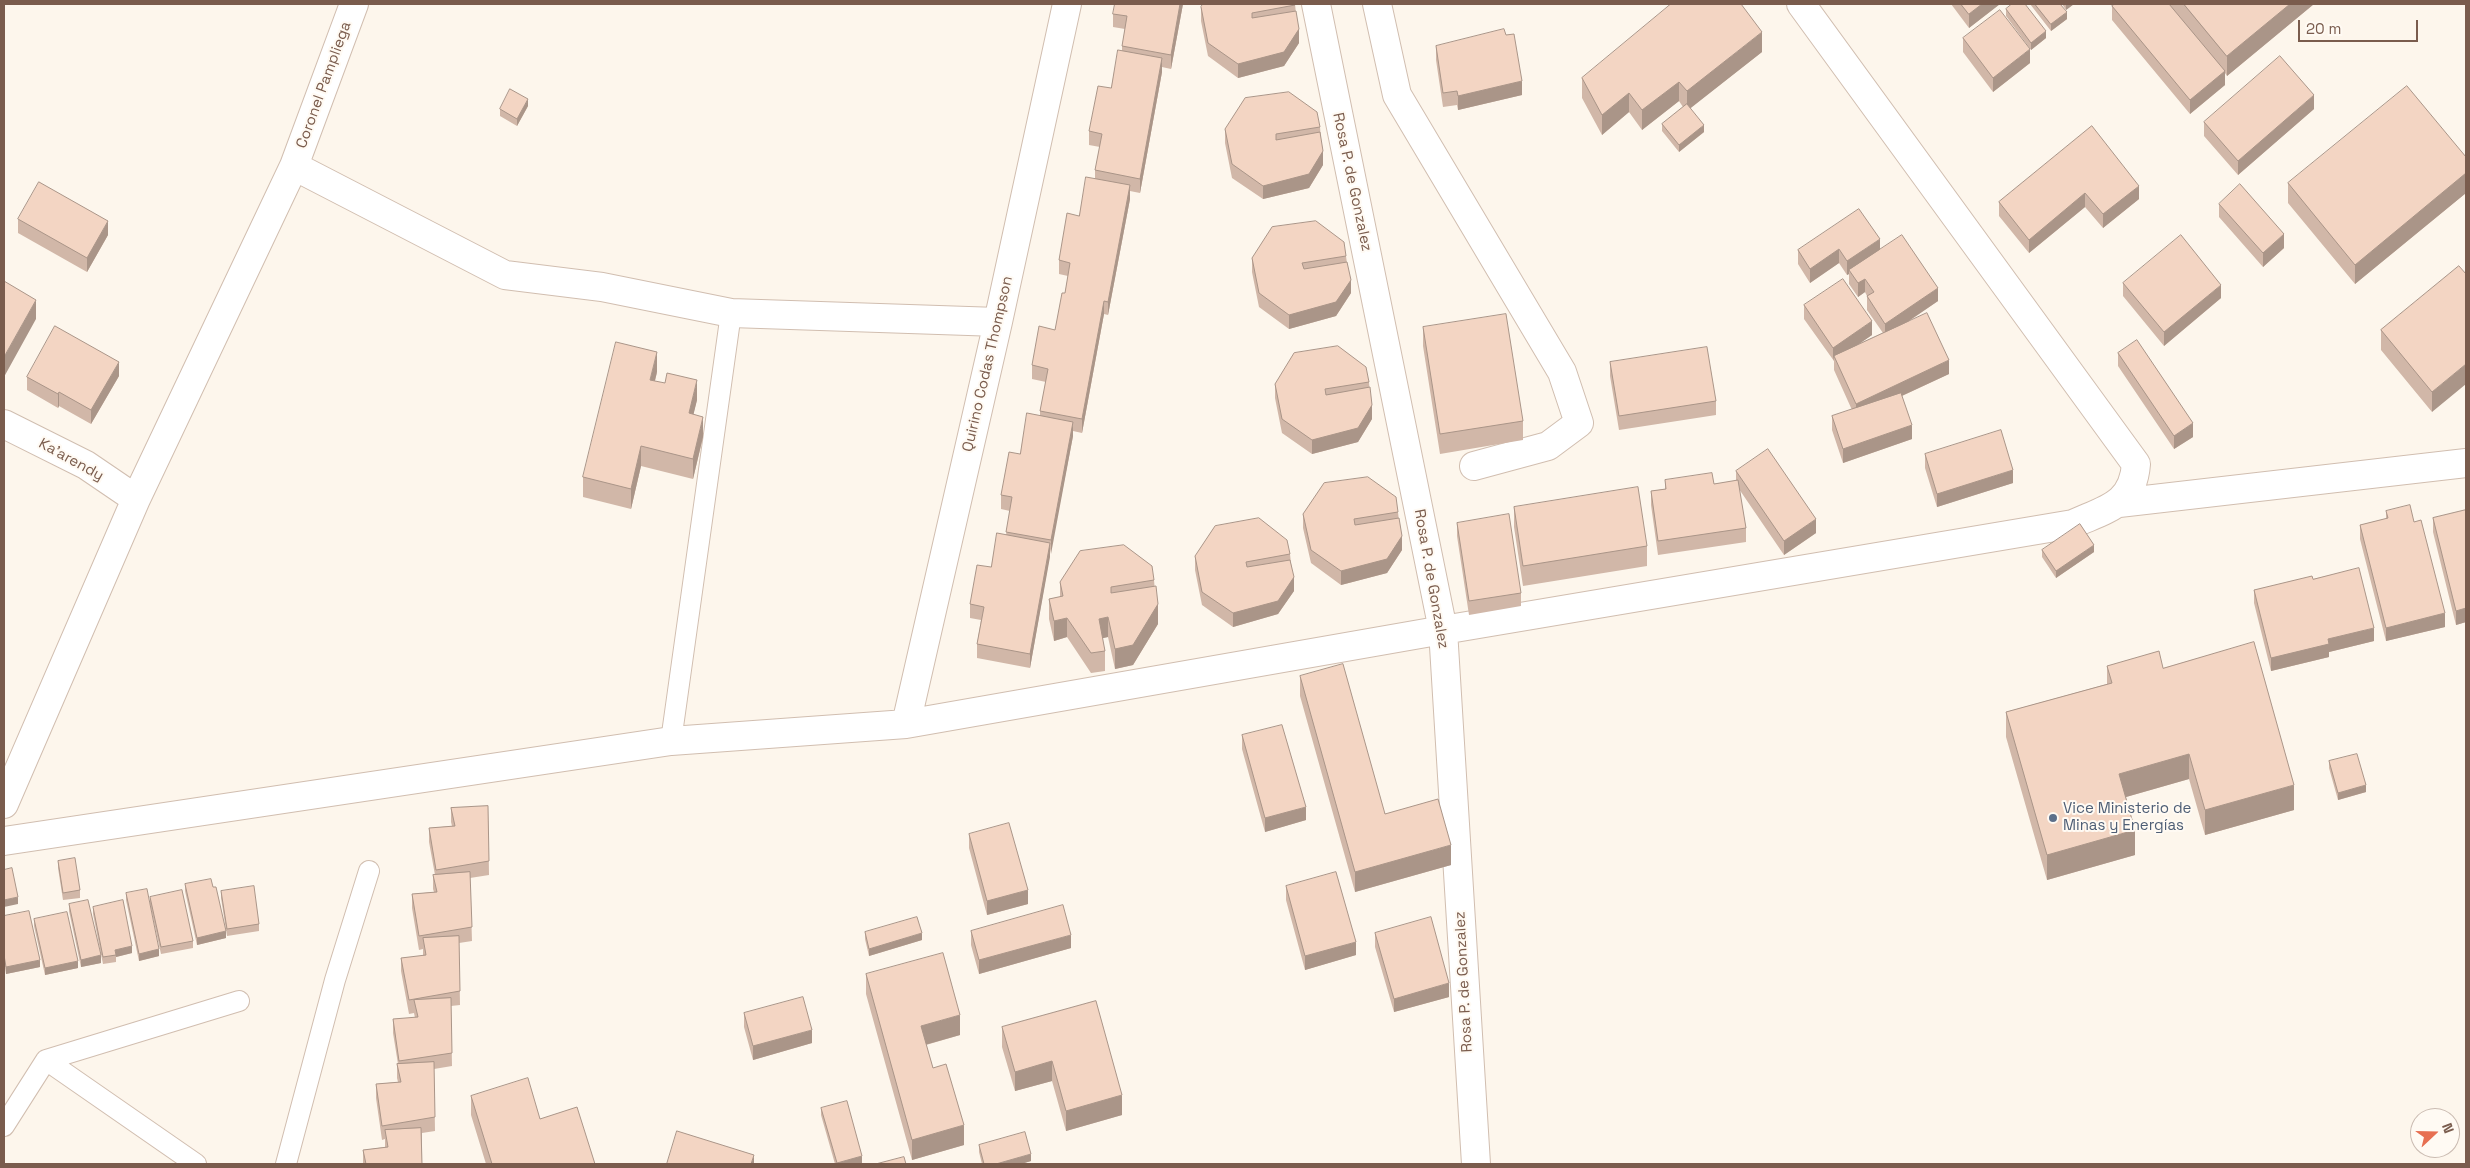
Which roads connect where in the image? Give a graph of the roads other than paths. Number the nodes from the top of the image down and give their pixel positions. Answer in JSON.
{"nodes":[{"id":1,"x":354,"y":4,"type":"edge"},
{"id":2,"x":1068,"y":4,"type":"edge"},
{"id":3,"x":1316,"y":4,"type":"edge"},
{"id":4,"x":1377,"y":4,"type":"edge"},
{"id":5,"x":1801,"y":4,"type":"edge"},
{"id":6,"x":294,"y":166,"type":"junction"},
{"id":7,"x":731,"y":313,"type":"junction"},
{"id":8,"x":998,"y":322,"type":"junction"},
{"id":9,"x":4,"y":424,"type":"edge"},
{"id":10,"x":2466,"y":463,"type":"edge"},
{"id":11,"x":1474,"y":466,"type":"dead end"},
{"id":12,"x":136,"y":499,"type":"junction"},
{"id":13,"x":2119,"y":503,"type":"junction"},
{"id":14,"x":1444,"y":630,"type":"junction"},
{"id":15,"x":906,"y":724,"type":"junction"},
{"id":16,"x":671,"y":741,"type":"junction"},
{"id":17,"x":4,"y":804,"type":"edge"},
{"id":18,"x":4,"y":841,"type":"edge"},
{"id":19,"x":369,"y":871,"type":"dead end"},
{"id":20,"x":239,"y":1000,"type":"dead end"},
{"id":21,"x":46,"y":1060,"type":"junction"},
{"id":22,"x":4,"y":1126,"type":"edge"},
{"id":23,"x":191,"y":1163,"type":"edge"},
{"id":24,"x":286,"y":1164,"type":"edge"},
{"id":25,"x":1476,"y":1164,"type":"edge"}],
"edges":[{"from":1,"to":6,"type":"street","name":"Coronel Pampliega"},
{"from":2,"to":8,"type":"street","name":"Quirino Codas Thompson"},
{"from":3,"to":14,"type":"street","name":"Rosa P. de Gonzalez"},
{"from":4,"to":11,"type":"street"},
{"from":5,"to":13,"type":"street"},
{"from":6,"to":7,"type":"street"},
{"from":6,"to":12,"type":"street","name":"Coronel Pampliega"},
{"from":7,"to":8,"type":"street"},
{"from":7,"to":16,"type":"lane"},
{"from":8,"to":15,"type":"street","name":"Quirino Codas Thompson"},
{"from":9,"to":12,"type":"street","name":"Ka'arendy"},
{"from":10,"to":13,"type":"street"},
{"from":12,"to":17,"type":"street","name":"Coronel Pampliega"},
{"from":13,"to":14,"type":"street"},
{"from":14,"to":15,"type":"street"},
{"from":14,"to":25,"type":"street","name":"Rosa P. de Gonzalez"},
{"from":15,"to":16,"type":"street"},
{"from":16,"to":18,"type":"street"},
{"from":19,"to":24,"type":"lane"},
{"from":20,"to":21,"type":"lane"},
{"from":21,"to":22,"type":"lane"},
{"from":21,"to":23,"type":"lane"}]}
